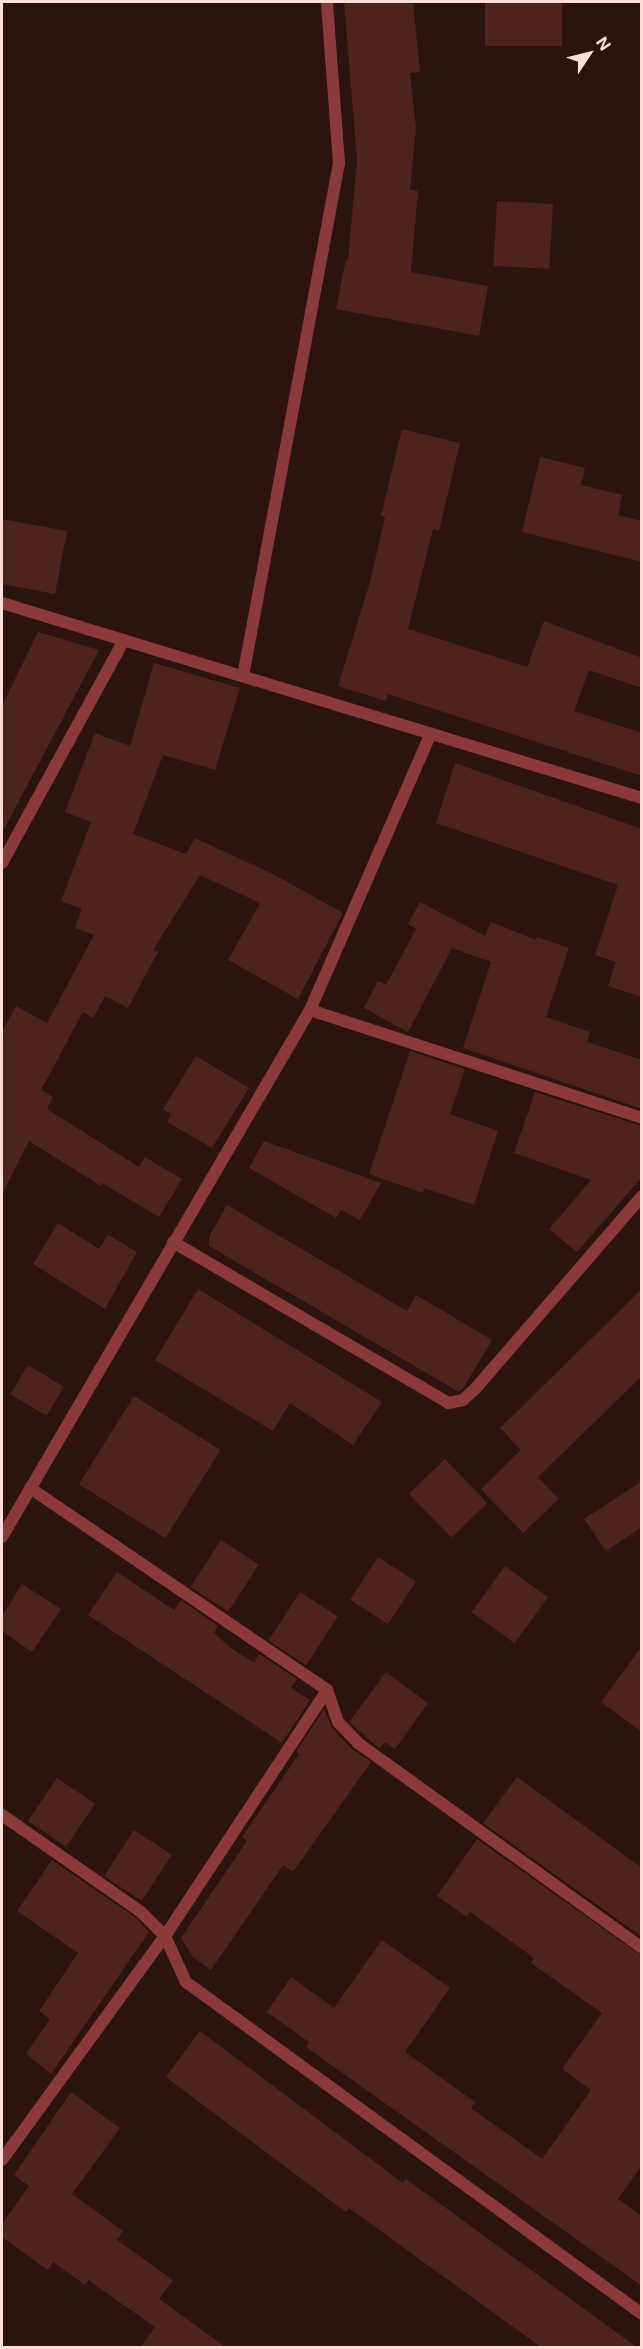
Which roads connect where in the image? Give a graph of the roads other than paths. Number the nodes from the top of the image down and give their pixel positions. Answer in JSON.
{"nodes":[{"id":1,"x":327,"y":2,"type":"edge"},
{"id":2,"x":2,"y":603,"type":"edge"},
{"id":3,"x":124,"y":640,"type":"junction"},
{"id":4,"x":243,"y":676,"type":"junction"},
{"id":5,"x":431,"y":733,"type":"junction"},
{"id":6,"x":642,"y":798,"type":"edge"},
{"id":7,"x":2,"y":863,"type":"edge"},
{"id":8,"x":310,"y":1010,"type":"junction"},
{"id":9,"x":642,"y":1118,"type":"edge"},
{"id":10,"x":642,"y":1196,"type":"edge"},
{"id":11,"x":172,"y":1242,"type":"junction"},
{"id":12,"x":30,"y":1488,"type":"junction"},
{"id":13,"x":2,"y":1537,"type":"edge"},
{"id":14,"x":327,"y":1690,"type":"junction"},
{"id":15,"x":2,"y":1815,"type":"edge"},
{"id":16,"x":165,"y":1936,"type":"junction"},
{"id":17,"x":642,"y":1948,"type":"edge"},
{"id":18,"x":2,"y":2160,"type":"edge"},
{"id":19,"x":642,"y":2314,"type":"edge"}],
"edges":[{"from":1,"to":4,"type":"street"},
{"from":2,"to":3,"type":"street"},
{"from":3,"to":4,"type":"street"},
{"from":3,"to":7,"type":"street"},
{"from":4,"to":5,"type":"street"},
{"from":5,"to":6,"type":"street"},
{"from":5,"to":8,"type":"street"},
{"from":8,"to":9,"type":"street"},
{"from":8,"to":11,"type":"street"},
{"from":10,"to":11,"type":"street"},
{"from":11,"to":12,"type":"street"},
{"from":12,"to":13,"type":"street"},
{"from":12,"to":14,"type":"street"},
{"from":14,"to":16,"type":"street"},
{"from":14,"to":17,"type":"street"},
{"from":15,"to":16,"type":"street"},
{"from":16,"to":18,"type":"street"},
{"from":16,"to":19,"type":"street"}]}
